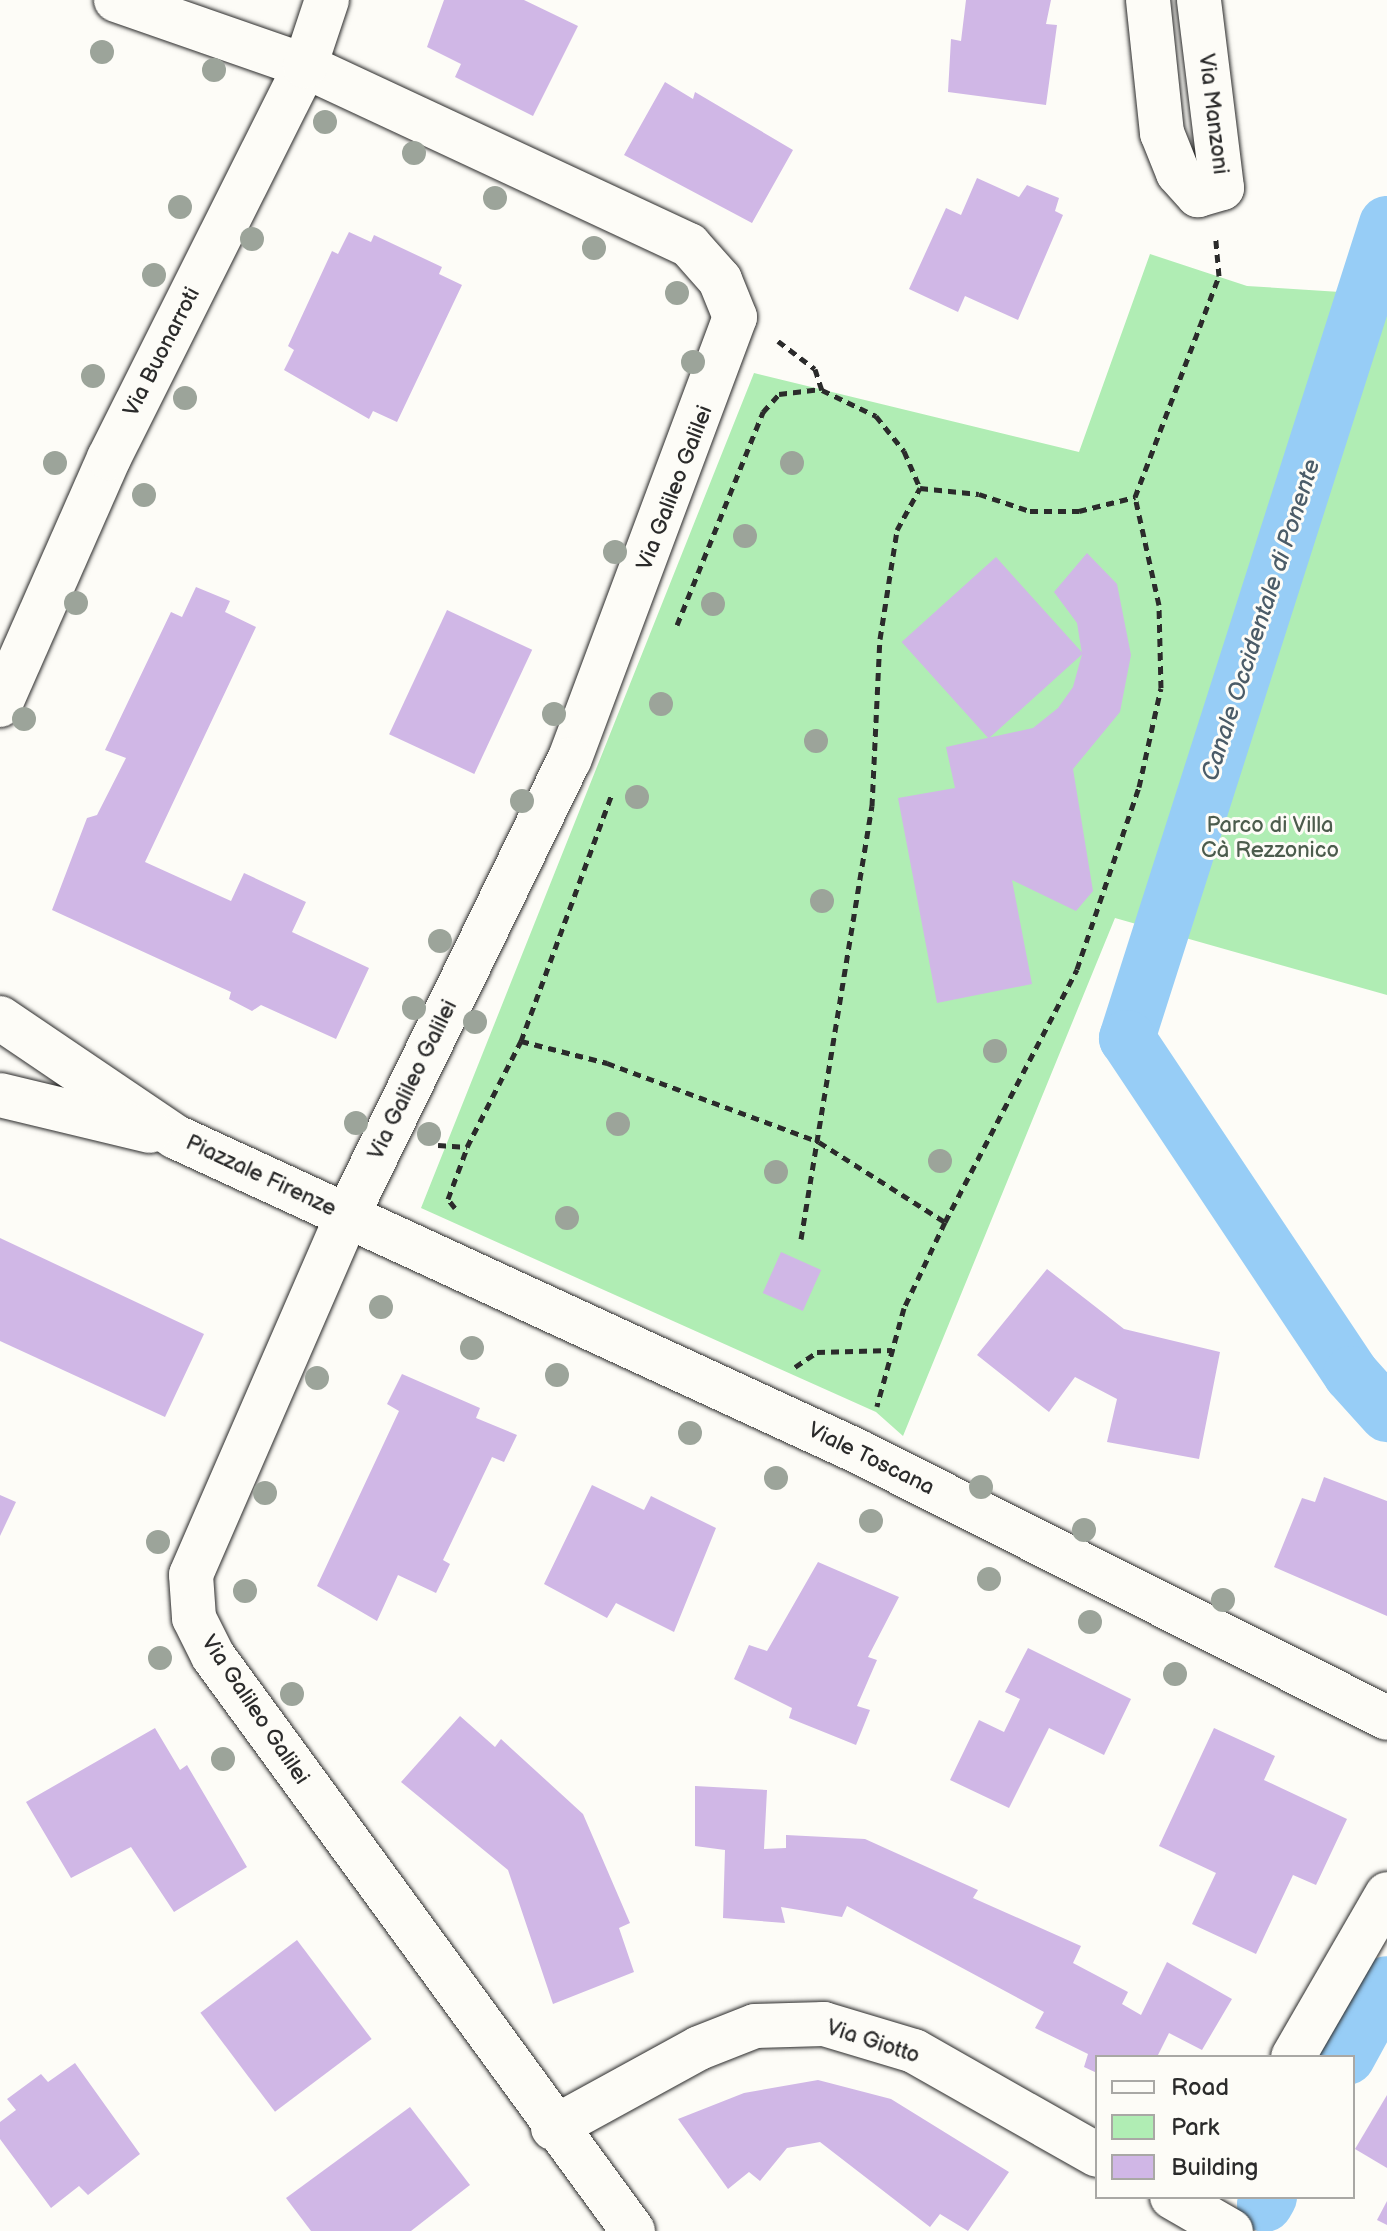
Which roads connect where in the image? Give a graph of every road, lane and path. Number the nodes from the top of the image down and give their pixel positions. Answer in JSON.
{"nodes":[{"id":1,"x":116,"y":0,"type":"edge"},
{"id":2,"x":327,"y":0,"type":"edge"},
{"id":3,"x":1148,"y":0,"type":"edge"},
{"id":4,"x":1199,"y":0,"type":"edge"},
{"id":5,"x":305,"y":66,"type":"junction"},
{"id":6,"x":1213,"y":194,"type":"junction"},
{"id":7,"x":735,"y":317,"type":"junction"},
{"id":8,"x":821,"y":389,"type":"junction"},
{"id":9,"x":920,"y":488,"type":"junction"},
{"id":10,"x":1135,"y":497,"type":"junction"},
{"id":11,"x":672,"y":637,"type":"dead end"},
{"id":12,"x":0,"y":705,"type":"edge"},
{"id":13,"x":617,"y":781,"type":"dead end"},
{"id":14,"x":0,"y":1018,"type":"edge"},
{"id":15,"x":521,"y":1041,"type":"junction"},
{"id":16,"x":0,"y":1095,"type":"edge"},
{"id":17,"x":176,"y":1137,"type":"junction"},
{"id":18,"x":425,"y":1142,"type":"dead end"},
{"id":19,"x":819,"y":1142,"type":"junction"},
{"id":20,"x":467,"y":1147,"type":"junction"},
{"id":21,"x":347,"y":1216,"type":"junction"},
{"id":22,"x":465,"y":1222,"type":"dead end"},
{"id":23,"x":945,"y":1222,"type":"junction"},
{"id":24,"x":801,"y":1239,"type":"dead end"},
{"id":25,"x":892,"y":1350,"type":"junction"},
{"id":26,"x":779,"y":1361,"type":"dead end"},
{"id":27,"x":857,"y":1451,"type":"junction"},
{"id":28,"x":1387,"y":1718,"type":"edge"},
{"id":29,"x":1387,"y":1894,"type":"edge"},
{"id":30,"x":1294,"y":2055,"type":"edge"},
{"id":31,"x":553,"y":2128,"type":"junction"},
{"id":32,"x":1095,"y":2154,"type":"edge"},
{"id":33,"x":633,"y":2231,"type":"edge"}],
"edges":[{"from":1,"to":5,"type":"street"},
{"from":2,"to":5,"type":"street","name":"Via Buonarroti"},
{"from":3,"to":6,"type":"street","name":"Via Manzoni"},
{"from":4,"to":6,"type":"street","name":"Via Manzoni"},
{"from":5,"to":7,"type":"street"},
{"from":5,"to":12,"type":"street","name":"Via Buonarroti"},
{"from":6,"to":10,"type":"path"},
{"from":7,"to":8,"type":"path"},
{"from":7,"to":21,"type":"street","name":"Via Galileo Galilei"},
{"from":8,"to":9,"type":"path"},
{"from":8,"to":11,"type":"path"},
{"from":9,"to":10,"type":"path"},
{"from":9,"to":19,"type":"path"},
{"from":10,"to":23,"type":"path"},
{"from":13,"to":15,"type":"path"},
{"from":14,"to":17,"type":"street","name":"Piazzale Firenze"},
{"from":15,"to":19,"type":"path"},
{"from":15,"to":20,"type":"path"},
{"from":16,"to":17,"type":"street","name":"Piazzale Firenze"},
{"from":17,"to":21,"type":"street","name":"Piazzale Firenze"},
{"from":18,"to":20,"type":"path"},
{"from":19,"to":23,"type":"path"},
{"from":19,"to":24,"type":"path"},
{"from":20,"to":22,"type":"path"},
{"from":21,"to":27,"type":"street","name":"Viale Toscana"},
{"from":21,"to":31,"type":"street","name":"Via Galileo Galilei"},
{"from":23,"to":25,"type":"path"},
{"from":25,"to":26,"type":"path"},
{"from":25,"to":27,"type":"path"},
{"from":27,"to":28,"type":"street","name":"Viale Toscana"},
{"from":29,"to":30,"type":"street"},
{"from":31,"to":32,"type":"street","name":"Via Giotto"},
{"from":31,"to":33,"type":"street","name":"Via Galileo Galilei"}]}
